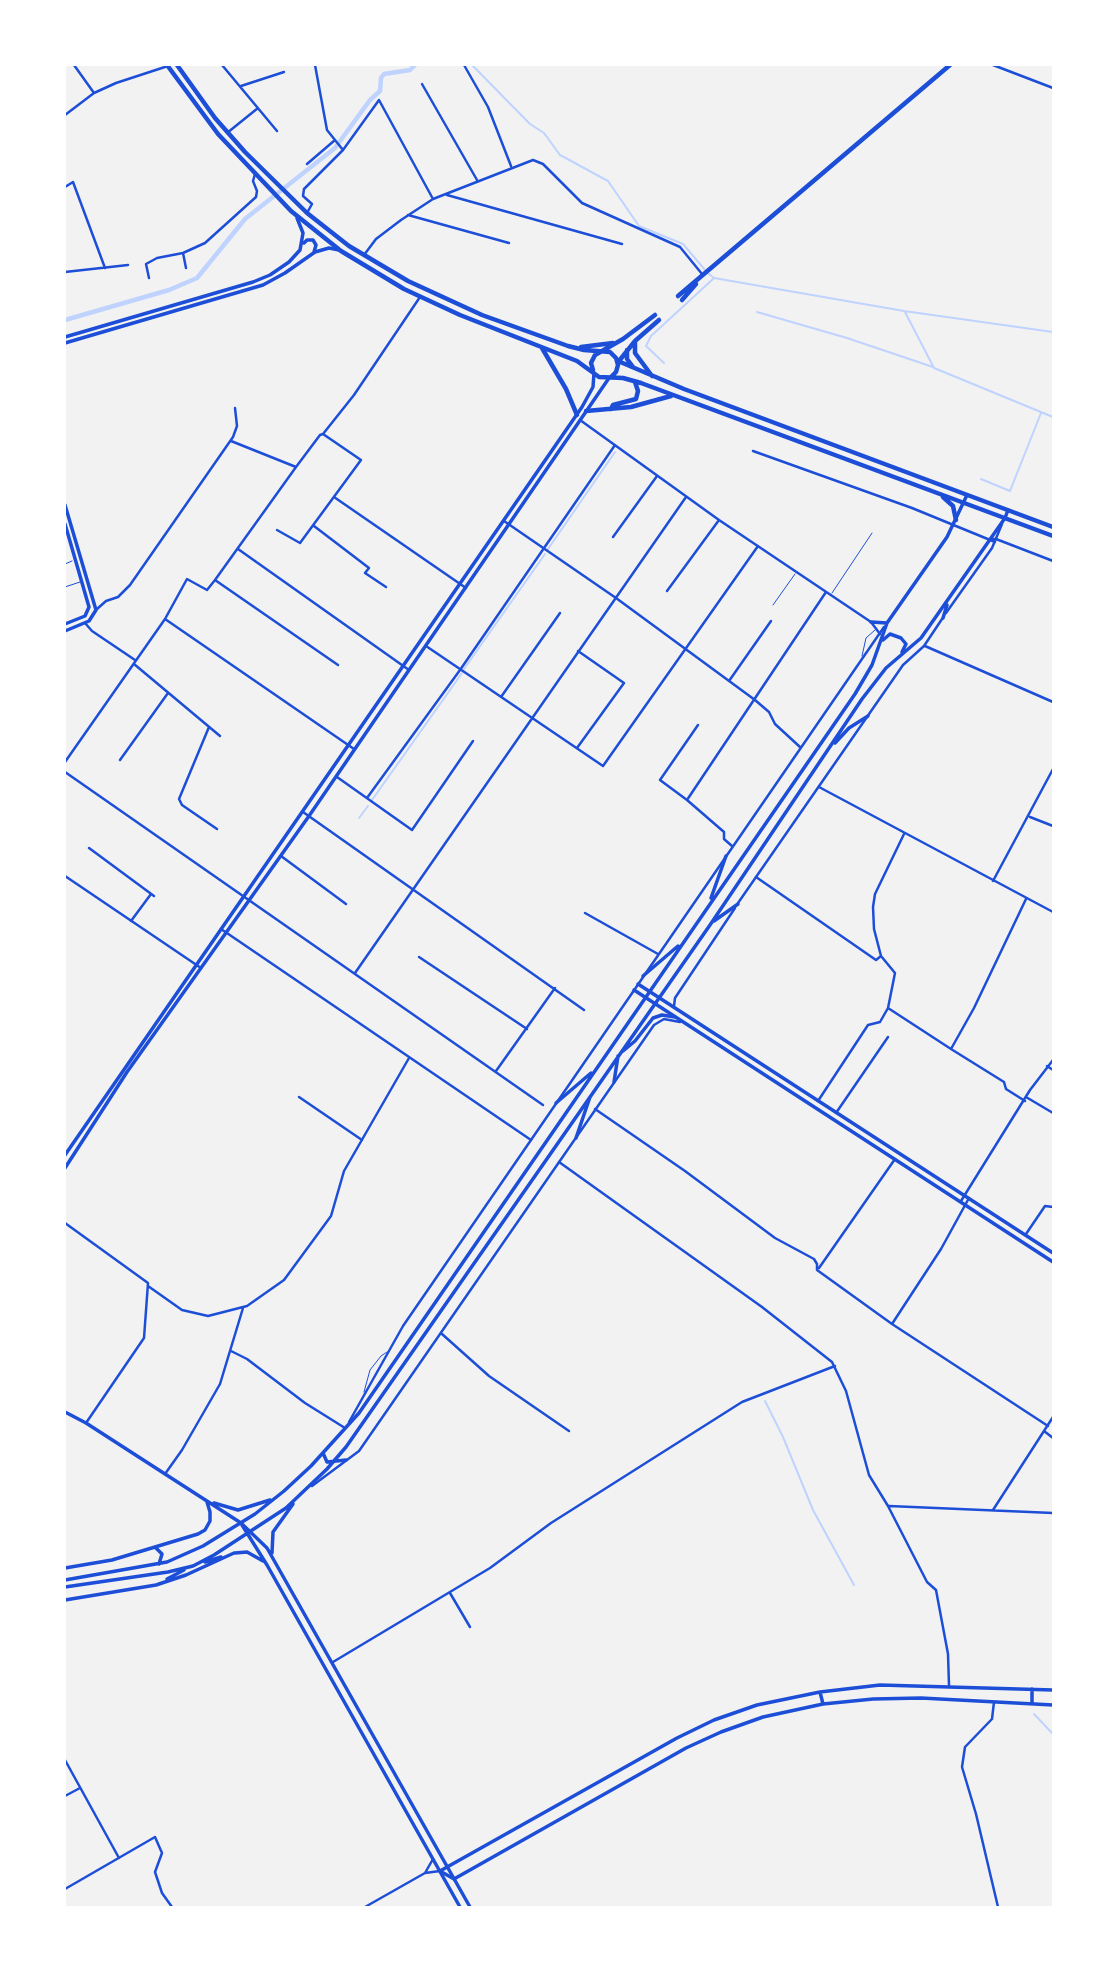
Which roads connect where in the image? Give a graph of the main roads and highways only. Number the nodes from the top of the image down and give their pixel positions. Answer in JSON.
{"nodes":[{"id":1,"x":168,"y":65,"type":"edge"},
{"id":2,"x":177,"y":65,"type":"edge"},
{"id":3,"x":950,"y":65,"type":"edge"},
{"id":4,"x":291,"y":211,"type":"junction"},
{"id":5,"x":303,"y":245,"type":"junction"},
{"id":6,"x":341,"y":251,"type":"junction"},
{"id":7,"x":313,"y":254,"type":"junction"},
{"id":8,"x":390,"y":271,"type":"junction"},
{"id":9,"x":386,"y":279,"type":"junction"},
{"id":10,"x":680,"y":298,"type":"dead end"},
{"id":11,"x":65,"y":337,"type":"edge"},
{"id":12,"x":635,"y":341,"type":"junction"},
{"id":13,"x":65,"y":342,"type":"edge"},
{"id":14,"x":618,"y":342,"type":"junction"},
{"id":15,"x":568,"y":346,"type":"junction"},
{"id":16,"x":541,"y":347,"type":"junction"},
{"id":17,"x":627,"y":349,"type":"junction"},
{"id":18,"x":602,"y":351,"type":"junction"},
{"id":19,"x":618,"y":361,"type":"junction"},
{"id":20,"x":636,"y":370,"type":"junction"},
{"id":21,"x":593,"y":371,"type":"junction"},
{"id":22,"x":652,"y":376,"type":"junction"},
{"id":23,"x":611,"y":377,"type":"junction"},
{"id":24,"x":635,"y":381,"type":"junction"},
{"id":25,"x":673,"y":396,"type":"junction"},
{"id":26,"x":611,"y":409,"type":"junction"},
{"id":27,"x":586,"y":411,"type":"junction"},
{"id":28,"x":578,"y":417,"type":"junction"},
{"id":29,"x":940,"y":494,"type":"junction"},
{"id":30,"x":967,"y":495,"type":"junction"},
{"id":31,"x":963,"y":503,"type":"junction"},
{"id":32,"x":65,"y":505,"type":"edge"},
{"id":33,"x":1008,"y":510,"type":"junction"},
{"id":34,"x":1004,"y":518,"type":"junction"},
{"id":35,"x":955,"y":523,"type":"junction"},
{"id":36,"x":65,"y":524,"type":"edge"},
{"id":37,"x":1053,"y":527,"type":"edge"},
{"id":38,"x":1053,"y":536,"type":"edge"},
{"id":39,"x":78,"y":557,"type":"junction"},
{"id":40,"x":948,"y":599,"type":"junction"},
{"id":41,"x":943,"y":618,"type":"road end"},
{"id":42,"x":871,"y":622,"type":"road end"},
{"id":43,"x":65,"y":624,"type":"edge"},
{"id":44,"x":885,"y":625,"type":"junction"},
{"id":45,"x":65,"y":631,"type":"edge"},
{"id":46,"x":881,"y":637,"type":"junction"},
{"id":47,"x":901,"y":654,"type":"junction"},
{"id":48,"x":869,"y":716,"type":"road end"},
{"id":49,"x":829,"y":750,"type":"junction"},
{"id":50,"x":726,"y":856,"type":"road end"},
{"id":51,"x":709,"y":903,"type":"junction"},
{"id":52,"x":738,"y":904,"type":"road end"},
{"id":53,"x":710,"y":925,"type":"junction"},
{"id":54,"x":682,"y":943,"type":"junction"},
{"id":55,"x":643,"y":976,"type":"road end"},
{"id":56,"x":638,"y":984,"type":"road end"},
{"id":57,"x":634,"y":990,"type":"road end"},
{"id":58,"x":648,"y":991,"type":"junction"},
{"id":59,"x":645,"y":997,"type":"junction"},
{"id":60,"x":659,"y":998,"type":"junction"},
{"id":61,"x":655,"y":1003,"type":"junction"},
{"id":62,"x":676,"y":1017,"type":"junction"},
{"id":63,"x":618,"y":1054,"type":"junction"},
{"id":64,"x":595,"y":1069,"type":"junction"},
{"id":65,"x":614,"y":1082,"type":"road end"},
{"id":66,"x":593,"y":1091,"type":"junction"},
{"id":67,"x":556,"y":1103,"type":"road end"},
{"id":68,"x":576,"y":1138,"type":"road end"},
{"id":69,"x":65,"y":1155,"type":"edge"},
{"id":70,"x":65,"y":1168,"type":"edge"},
{"id":71,"x":1053,"y":1253,"type":"edge"},
{"id":72,"x":1053,"y":1262,"type":"edge"},
{"id":73,"x":65,"y":1412,"type":"edge"},
{"id":74,"x":323,"y":1453,"type":"junction"},
{"id":75,"x":346,"y":1460,"type":"road end"},
{"id":76,"x":333,"y":1462,"type":"junction"},
{"id":77,"x":275,"y":1498,"type":"junction"},
{"id":78,"x":297,"y":1499,"type":"junction"},
{"id":79,"x":206,"y":1501,"type":"junction"},
{"id":80,"x":241,"y":1523,"type":"junction"},
{"id":81,"x":250,"y":1533,"type":"junction"},
{"id":82,"x":154,"y":1548,"type":"junction"},
{"id":83,"x":234,"y":1553,"type":"junction"},
{"id":84,"x":272,"y":1555,"type":"junction"},
{"id":85,"x":159,"y":1564,"type":"junction"},
{"id":86,"x":267,"y":1565,"type":"junction"},
{"id":87,"x":193,"y":1566,"type":"junction"},
{"id":88,"x":65,"y":1568,"type":"edge"},
{"id":89,"x":65,"y":1580,"type":"edge"},
{"id":90,"x":156,"y":1585,"type":"junction"},
{"id":91,"x":65,"y":1587,"type":"edge"},
{"id":92,"x":65,"y":1600,"type":"edge"},
{"id":93,"x":332,"y":1662,"type":"junction"},
{"id":94,"x":324,"y":1667,"type":"junction"},
{"id":95,"x":1032,"y":1689,"type":"junction"},
{"id":96,"x":1053,"y":1690,"type":"edge"},
{"id":97,"x":820,"y":1692,"type":"junction"},
{"id":98,"x":823,"y":1704,"type":"junction"},
{"id":99,"x":1032,"y":1704,"type":"junction"},
{"id":100,"x":1053,"y":1705,"type":"edge"},
{"id":101,"x":372,"y":1733,"type":"junction"},
{"id":102,"x":364,"y":1737,"type":"junction"},
{"id":103,"x":618,"y":1771,"type":"junction"},
{"id":104,"x":626,"y":1782,"type":"junction"},
{"id":105,"x":403,"y":1788,"type":"junction"},
{"id":106,"x":395,"y":1792,"type":"junction"},
{"id":107,"x":447,"y":1867,"type":"junction"},
{"id":108,"x":440,"y":1871,"type":"junction"},
{"id":109,"x":454,"y":1879,"type":"junction"},
{"id":110,"x":460,"y":1907,"type":"edge"},
{"id":111,"x":470,"y":1907,"type":"edge"}],
"edges":[{"from":1,"to":4,"type":"highway"},
{"from":2,"to":8,"type":"highway"},
{"from":3,"to":10,"type":"highway"},
{"from":4,"to":5,"type":"main road"},
{"from":4,"to":6,"type":"highway"},
{"from":5,"to":7,"type":"main road"},
{"from":5,"to":11,"type":"main road"},
{"from":6,"to":7,"type":"main road"},
{"from":6,"to":9,"type":"highway"},
{"from":7,"to":13,"type":"main road"},
{"from":8,"to":9,"type":"highway"},
{"from":8,"to":15,"type":"highway"},
{"from":9,"to":16,"type":"highway"},
{"from":12,"to":14,"type":"highway"},
{"from":12,"to":17,"type":"highway"},
{"from":12,"to":22,"type":"highway"},
{"from":14,"to":15,"type":"highway"},
{"from":14,"to":18,"type":"highway"},
{"from":15,"to":18,"type":"highway"},
{"from":16,"to":21,"type":"highway"},
{"from":16,"to":28,"type":"highway"},
{"from":17,"to":19,"type":"highway"},
{"from":17,"to":20,"type":"highway"},
{"from":18,"to":19,"type":"highway"},
{"from":18,"to":21,"type":"highway"},
{"from":19,"to":20,"type":"highway"},
{"from":19,"to":23,"type":"highway"},
{"from":20,"to":22,"type":"highway"},
{"from":21,"to":23,"type":"highway"},
{"from":21,"to":28,"type":"main road"},
{"from":22,"to":30,"type":"highway"},
{"from":23,"to":24,"type":"highway"},
{"from":23,"to":27,"type":"main road"},
{"from":24,"to":25,"type":"highway"},
{"from":24,"to":26,"type":"highway"},
{"from":25,"to":26,"type":"highway"},
{"from":25,"to":29,"type":"highway"},
{"from":26,"to":27,"type":"highway"},
{"from":27,"to":28,"type":"main road"},
{"from":28,"to":69,"type":"main road"},
{"from":28,"to":70,"type":"main road"},
{"from":29,"to":31,"type":"highway"},
{"from":29,"to":35,"type":"highway"},
{"from":30,"to":31,"type":"main road"},
{"from":30,"to":33,"type":"highway"},
{"from":31,"to":34,"type":"highway"},
{"from":31,"to":35,"type":"main road"},
{"from":32,"to":39,"type":"main road"},
{"from":33,"to":34,"type":"main road"},
{"from":33,"to":37,"type":"highway"},
{"from":34,"to":38,"type":"highway"},
{"from":34,"to":40,"type":"main road"},
{"from":35,"to":44,"type":"main road"},
{"from":36,"to":39,"type":"main road"},
{"from":39,"to":43,"type":"main road"},
{"from":39,"to":45,"type":"main road"},
{"from":40,"to":41,"type":"main road"},
{"from":40,"to":47,"type":"main road"},
{"from":42,"to":44,"type":"main road"},
{"from":44,"to":46,"type":"main road"},
{"from":46,"to":47,"type":"main road"},
{"from":46,"to":51,"type":"main road"},
{"from":47,"to":49,"type":"main road"},
{"from":48,"to":49,"type":"main road"},
{"from":49,"to":53,"type":"main road"},
{"from":50,"to":51,"type":"main road"},
{"from":51,"to":54,"type":"main road"},
{"from":52,"to":53,"type":"main road"},
{"from":53,"to":60,"type":"main road"},
{"from":54,"to":55,"type":"main road"},
{"from":54,"to":58,"type":"main road"},
{"from":56,"to":58,"type":"main road"},
{"from":57,"to":59,"type":"main road"},
{"from":58,"to":59,"type":"main road"},
{"from":58,"to":60,"type":"main road"},
{"from":59,"to":61,"type":"main road"},
{"from":59,"to":64,"type":"main road"},
{"from":60,"to":61,"type":"main road"},
{"from":60,"to":71,"type":"main road"},
{"from":61,"to":62,"type":"main road"},
{"from":61,"to":63,"type":"main road"},
{"from":62,"to":63,"type":"main road"},
{"from":62,"to":72,"type":"main road"},
{"from":63,"to":65,"type":"main road"},
{"from":63,"to":66,"type":"main road"},
{"from":64,"to":67,"type":"main road"},
{"from":64,"to":74,"type":"main road"},
{"from":66,"to":68,"type":"main road"},
{"from":66,"to":76,"type":"main road"},
{"from":73,"to":79,"type":"main road"},
{"from":74,"to":76,"type":"main road"},
{"from":74,"to":77,"type":"main road"},
{"from":75,"to":76,"type":"main road"},
{"from":76,"to":78,"type":"main road"},
{"from":77,"to":79,"type":"main road"},
{"from":77,"to":80,"type":"main road"},
{"from":78,"to":81,"type":"main road"},
{"from":78,"to":84,"type":"main road"},
{"from":79,"to":80,"type":"main road"},
{"from":79,"to":82,"type":"main road"},
{"from":80,"to":81,"type":"main road"},
{"from":80,"to":85,"type":"main road"},
{"from":81,"to":84,"type":"main road"},
{"from":81,"to":86,"type":"main road"},
{"from":81,"to":87,"type":"main road"},
{"from":82,"to":85,"type":"main road"},
{"from":82,"to":88,"type":"main road"},
{"from":83,"to":86,"type":"main road"},
{"from":83,"to":87,"type":"main road"},
{"from":83,"to":90,"type":"main road"},
{"from":84,"to":93,"type":"main road"},
{"from":85,"to":89,"type":"main road"},
{"from":86,"to":94,"type":"main road"},
{"from":87,"to":90,"type":"main road"},
{"from":87,"to":91,"type":"main road"},
{"from":90,"to":92,"type":"main road"},
{"from":93,"to":94,"type":"main road"},
{"from":93,"to":101,"type":"main road"},
{"from":94,"to":102,"type":"main road"},
{"from":95,"to":96,"type":"main road"},
{"from":95,"to":97,"type":"main road"},
{"from":95,"to":99,"type":"main road"},
{"from":97,"to":98,"type":"main road"},
{"from":97,"to":103,"type":"main road"},
{"from":98,"to":99,"type":"main road"},
{"from":98,"to":104,"type":"main road"},
{"from":99,"to":100,"type":"main road"},
{"from":101,"to":102,"type":"main road"},
{"from":101,"to":105,"type":"main road"},
{"from":102,"to":106,"type":"main road"},
{"from":103,"to":104,"type":"main road"},
{"from":103,"to":107,"type":"main road"},
{"from":104,"to":109,"type":"main road"},
{"from":105,"to":106,"type":"main road"},
{"from":105,"to":107,"type":"main road"},
{"from":106,"to":108,"type":"main road"},
{"from":107,"to":108,"type":"main road"},
{"from":107,"to":109,"type":"main road"},
{"from":108,"to":109,"type":"main road"},
{"from":108,"to":110,"type":"main road"},
{"from":109,"to":111,"type":"main road"}]}
